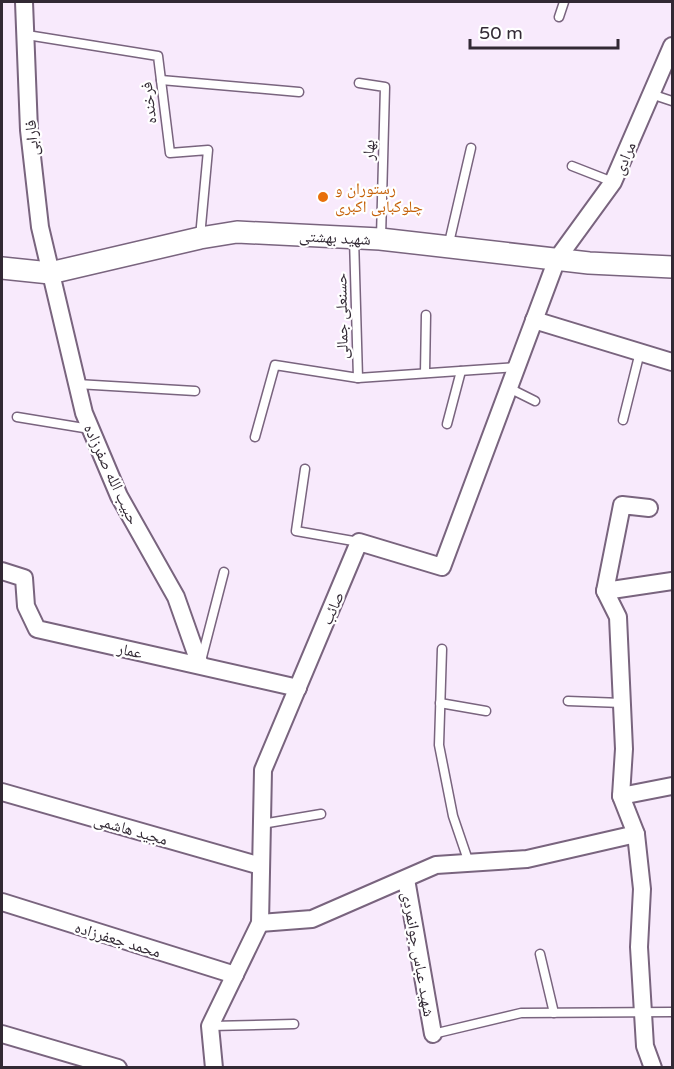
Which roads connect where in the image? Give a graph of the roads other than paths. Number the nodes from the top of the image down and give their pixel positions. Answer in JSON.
{"nodes":[{"id":1,"x":24,"y":2,"type":"edge"},
{"id":2,"x":564,"y":2,"type":"edge"},
{"id":3,"x":559,"y":17,"type":"dead end"},
{"id":4,"x":27,"y":35,"type":"junction"},
{"id":5,"x":672,"y":46,"type":"edge"},
{"id":6,"x":161,"y":80,"type":"junction"},
{"id":7,"x":359,"y":83,"type":"dead end"},
{"id":8,"x":299,"y":92,"type":"dead end"},
{"id":9,"x":651,"y":94,"type":"junction"},
{"id":10,"x":672,"y":101,"type":"edge"},
{"id":11,"x":471,"y":148,"type":"dead end"},
{"id":12,"x":572,"y":166,"type":"dead end"},
{"id":13,"x":613,"y":182,"type":"junction"},
{"id":14,"x":200,"y":237,"type":"junction"},
{"id":15,"x":354,"y":238,"type":"junction"},
{"id":16,"x":380,"y":239,"type":"junction"},
{"id":17,"x":447,"y":247,"type":"junction"},
{"id":18,"x":557,"y":259,"type":"junction"},
{"id":19,"x":672,"y":267,"type":"edge"},
{"id":20,"x":2,"y":268,"type":"edge"},
{"id":21,"x":50,"y":273,"type":"junction"},
{"id":22,"x":426,"y":315,"type":"dead end"},
{"id":23,"x":534,"y":320,"type":"junction"},
{"id":24,"x":640,"y":352,"type":"junction"},
{"id":25,"x":672,"y":363,"type":"edge"},
{"id":26,"x":517,"y":367,"type":"junction"},
{"id":27,"x":461,"y":371,"type":"junction"},
{"id":28,"x":425,"y":373,"type":"junction"},
{"id":29,"x":358,"y":378,"type":"junction"},
{"id":30,"x":77,"y":384,"type":"junction"},
{"id":31,"x":509,"y":388,"type":"junction"},
{"id":32,"x":195,"y":391,"type":"dead end"},
{"id":33,"x":535,"y":401,"type":"dead end"},
{"id":34,"x":17,"y":417,"type":"dead end"},
{"id":35,"x":623,"y":420,"type":"dead end"},
{"id":36,"x":447,"y":424,"type":"dead end"},
{"id":37,"x":90,"y":429,"type":"junction"},
{"id":38,"x":255,"y":437,"type":"dead end"},
{"id":39,"x":305,"y":469,"type":"dead end"},
{"id":40,"x":649,"y":508,"type":"dead end"},
{"id":41,"x":359,"y":542,"type":"junction"},
{"id":42,"x":2,"y":571,"type":"edge"},
{"id":43,"x":225,"y":572,"type":"dead end"},
{"id":44,"x":672,"y":581,"type":"edge"},
{"id":45,"x":605,"y":591,"type":"junction"},
{"id":46,"x":442,"y":649,"type":"dead end"},
{"id":47,"x":200,"y":665,"type":"junction"},
{"id":48,"x":298,"y":688,"type":"junction"},
{"id":49,"x":568,"y":701,"type":"dead end"},
{"id":50,"x":440,"y":703,"type":"junction"},
{"id":51,"x":622,"y":703,"type":"junction"},
{"id":52,"x":486,"y":711,"type":"dead end"},
{"id":53,"x":672,"y":786,"type":"edge"},
{"id":54,"x":2,"y":792,"type":"edge"},
{"id":55,"x":621,"y":796,"type":"junction"},
{"id":56,"x":321,"y":814,"type":"dead end"},
{"id":57,"x":262,"y":824,"type":"junction"},
{"id":58,"x":636,"y":834,"type":"junction"},
{"id":59,"x":469,"y":863,"type":"junction"},
{"id":60,"x":261,"y":866,"type":"junction"},
{"id":61,"x":406,"y":879,"type":"junction"},
{"id":62,"x":2,"y":902,"type":"edge"},
{"id":63,"x":260,"y":923,"type":"junction"},
{"id":64,"x":540,"y":954,"type":"dead end"},
{"id":65,"x":235,"y":975,"type":"junction"},
{"id":66,"x":554,"y":1012,"type":"junction"},
{"id":67,"x":643,"y":1012,"type":"junction"},
{"id":68,"x":672,"y":1012,"type":"edge"},
{"id":69,"x":294,"y":1024,"type":"dead end"},
{"id":70,"x":210,"y":1026,"type":"junction"},
{"id":71,"x":2,"y":1034,"type":"edge"},
{"id":72,"x":433,"y":1034,"type":"joint"},
{"id":73,"x":118,"y":1068,"type":"edge"},
{"id":74,"x":214,"y":1068,"type":"edge"},
{"id":75,"x":653,"y":1068,"type":"edge"}],
"edges":[{"from":1,"to":4,"type":"street","name":"فارابی"},
{"from":2,"to":3,"type":"lane"},
{"from":4,"to":6,"type":"lane","name":"فرخنده"},
{"from":4,"to":21,"type":"street","name":"فارابی"},
{"from":5,"to":9,"type":"street","name":"مرادی"},
{"from":6,"to":8,"type":"lane"},
{"from":6,"to":14,"type":"lane","name":"فرخنده"},
{"from":7,"to":16,"type":"lane","name":"بهار"},
{"from":9,"to":10,"type":"lane"},
{"from":9,"to":13,"type":"street","name":"مرادی"},
{"from":11,"to":17,"type":"lane"},
{"from":12,"to":13,"type":"lane"},
{"from":13,"to":18,"type":"street","name":"مرادی"},
{"from":14,"to":15,"type":"street","name":"شهید بهشتی"},
{"from":14,"to":21,"type":"street","name":"شهید بهشتی"},
{"from":15,"to":16,"type":"street","name":"شهید بهشتی"},
{"from":15,"to":29,"type":"lane","name":"حسنعلی جمالی"},
{"from":16,"to":17,"type":"street","name":"شهید بهشتی"},
{"from":17,"to":18,"type":"street","name":"شهید بهشتی"},
{"from":18,"to":19,"type":"street","name":"شهید بهشتی"},
{"from":18,"to":23,"type":"street"},
{"from":20,"to":21,"type":"street","name":"شهید بهشتی"},
{"from":21,"to":30,"type":"street","name":"حبیب الله صفرزاده"},
{"from":22,"to":28,"type":"lane"},
{"from":23,"to":24,"type":"street"},
{"from":23,"to":26,"type":"street"},
{"from":24,"to":25,"type":"street"},
{"from":24,"to":35,"type":"lane"},
{"from":26,"to":27,"type":"lane"},
{"from":26,"to":31,"type":"street"},
{"from":27,"to":28,"type":"lane"},
{"from":27,"to":36,"type":"lane"},
{"from":28,"to":29,"type":"lane"},
{"from":29,"to":38,"type":"lane","name":"حسنعلی جمالی"},
{"from":30,"to":32,"type":"lane"},
{"from":30,"to":37,"type":"street","name":"حبیب الله صفرزاده"},
{"from":31,"to":33,"type":"lane"},
{"from":31,"to":41,"type":"street"},
{"from":34,"to":37,"type":"lane"},
{"from":37,"to":47,"type":"street","name":"حبیب الله صفرزاده"},
{"from":39,"to":41,"type":"lane"},
{"from":40,"to":45,"type":"street"},
{"from":41,"to":48,"type":"street","name":"صائب"},
{"from":42,"to":47,"type":"street","name":"عمار"},
{"from":43,"to":47,"type":"lane"},
{"from":44,"to":45,"type":"street"},
{"from":45,"to":51,"type":"street"},
{"from":46,"to":50,"type":"lane"},
{"from":47,"to":48,"type":"street","name":"عمار"},
{"from":48,"to":57,"type":"street","name":"صائب"},
{"from":49,"to":51,"type":"lane"},
{"from":50,"to":52,"type":"lane"},
{"from":50,"to":59,"type":"lane"},
{"from":51,"to":55,"type":"street"},
{"from":53,"to":55,"type":"street"},
{"from":54,"to":60,"type":"street","name":"مجید هاشمی"},
{"from":55,"to":58,"type":"street"},
{"from":56,"to":57,"type":"lane"},
{"from":57,"to":60,"type":"street","name":"صائب"},
{"from":58,"to":59,"type":"street"},
{"from":58,"to":67,"type":"street"},
{"from":59,"to":61,"type":"street"},
{"from":60,"to":63,"type":"street","name":"صائب"},
{"from":61,"to":63,"type":"street"},
{"from":61,"to":72,"type":"street","name":"شهید عباس جوانمردی"},
{"from":62,"to":65,"type":"street","name":"محمد جعفرزاده"},
{"from":63,"to":65,"type":"street","name":"صائب"},
{"from":64,"to":66,"type":"lane"},
{"from":65,"to":70,"type":"street","name":"صائب"},
{"from":66,"to":67,"type":"lane","name":"شهید عباس جوانمردی"},
{"from":66,"to":72,"type":"lane","name":"شهید عباس جوانمردی"},
{"from":67,"to":68,"type":"lane","name":"شهید عباس جوانمردی"},
{"from":67,"to":75,"type":"street"},
{"from":69,"to":70,"type":"lane"},
{"from":70,"to":74,"type":"street"},
{"from":71,"to":73,"type":"street"}]}
